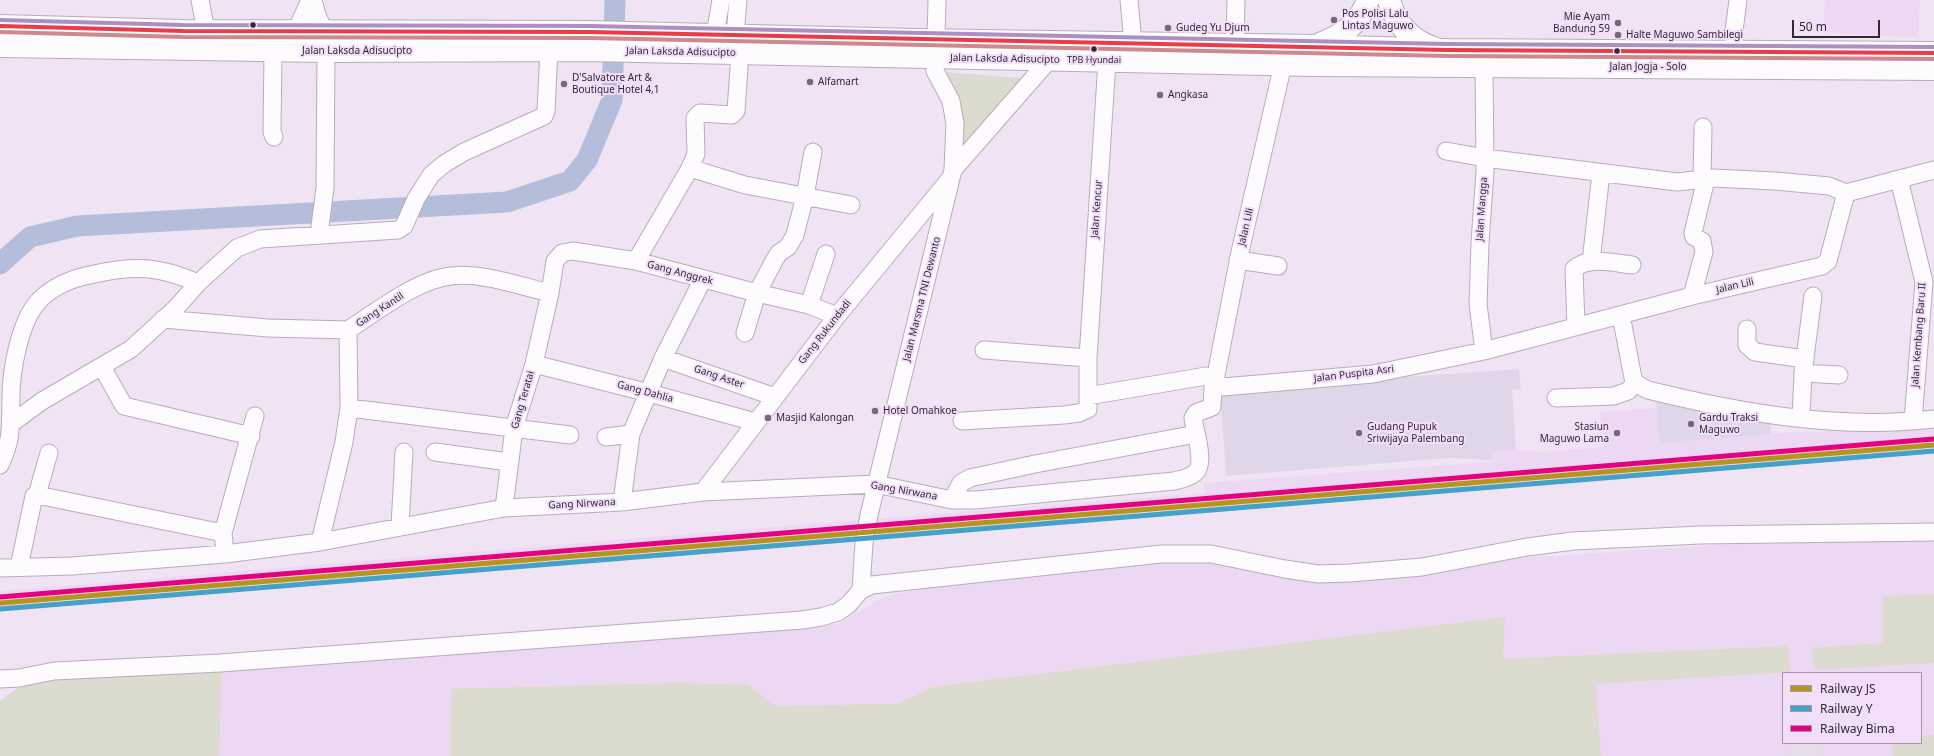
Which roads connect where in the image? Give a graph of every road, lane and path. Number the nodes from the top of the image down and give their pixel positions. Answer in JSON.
{"nodes":[{"id":1,"x":200,"y":0,"type":"edge"},
{"id":2,"x":312,"y":0,"type":"edge"},
{"id":3,"x":721,"y":0,"type":"edge"},
{"id":4,"x":738,"y":0,"type":"edge"},
{"id":5,"x":937,"y":0,"type":"edge"},
{"id":6,"x":1129,"y":0,"type":"edge"},
{"id":7,"x":1236,"y":0,"type":"edge"},
{"id":8,"x":1368,"y":0,"type":"edge"},
{"id":9,"x":1388,"y":0,"type":"edge"},
{"id":10,"x":1738,"y":0,"type":"edge"},
{"id":11,"x":0,"y":26,"type":"edge"},
{"id":12,"x":206,"y":31,"type":"junction"},
{"id":13,"x":296,"y":31,"type":"junction"},
{"id":14,"x":325,"y":41,"type":"junction"},
{"id":15,"x":589,"y":41,"type":"junction"},
{"id":16,"x":730,"y":41,"type":"junction"},
{"id":17,"x":652,"y":42,"type":"junction"},
{"id":18,"x":1133,"y":43,"type":"junction"},
{"id":19,"x":1235,"y":45,"type":"junction"},
{"id":20,"x":0,"y":46,"type":"edge"},
{"id":21,"x":1315,"y":46,"type":"junction"},
{"id":22,"x":935,"y":49,"type":"junction"},
{"id":23,"x":273,"y":50,"type":"junction"},
{"id":24,"x":549,"y":50,"type":"junction"},
{"id":25,"x":1050,"y":50,"type":"junction"},
{"id":26,"x":1440,"y":50,"type":"junction"},
{"id":27,"x":1735,"y":52,"type":"junction"},
{"id":28,"x":1934,"y":53,"type":"edge"},
{"id":29,"x":1372,"y":56,"type":"junction"},
{"id":30,"x":1107,"y":60,"type":"junction"},
{"id":31,"x":1283,"y":64,"type":"junction"},
{"id":32,"x":1484,"y":66,"type":"junction"},
{"id":33,"x":1934,"y":69,"type":"edge"},
{"id":34,"x":1703,"y":126,"type":"dead end"},
{"id":35,"x":274,"y":137,"type":"dead end"},
{"id":36,"x":1446,"y":151,"type":"dead end"},
{"id":37,"x":813,"y":152,"type":"dead end"},
{"id":38,"x":1485,"y":158,"type":"junction"},
{"id":39,"x":690,"y":168,"type":"junction"},
{"id":40,"x":1934,"y":170,"type":"edge"},
{"id":41,"x":1601,"y":173,"type":"junction"},
{"id":42,"x":953,"y":174,"type":"junction"},
{"id":43,"x":1704,"y":179,"type":"junction"},
{"id":44,"x":1899,"y":179,"type":"junction"},
{"id":45,"x":1846,"y":193,"type":"junction"},
{"id":46,"x":805,"y":196,"type":"junction"},
{"id":47,"x":851,"y":205,"type":"dead end"},
{"id":48,"x":318,"y":234,"type":"junction"},
{"id":49,"x":826,"y":254,"type":"dead end"},
{"id":50,"x":1238,"y":260,"type":"junction"},
{"id":51,"x":636,"y":262,"type":"junction"},
{"id":52,"x":1591,"y":262,"type":"junction"},
{"id":53,"x":1632,"y":265,"type":"dead end"},
{"id":54,"x":1278,"y":266,"type":"dead end"},
{"id":55,"x":703,"y":279,"type":"junction"},
{"id":56,"x":198,"y":283,"type":"junction"},
{"id":57,"x":550,"y":293,"type":"junction"},
{"id":58,"x":757,"y":293,"type":"junction"},
{"id":59,"x":1692,"y":296,"type":"junction"},
{"id":60,"x":1813,"y":296,"type":"dead end"},
{"id":61,"x":809,"y":305,"type":"junction"},
{"id":62,"x":1621,"y":315,"type":"junction"},
{"id":63,"x":837,"y":316,"type":"junction"},
{"id":64,"x":162,"y":320,"type":"junction"},
{"id":65,"x":1576,"y":326,"type":"junction"},
{"id":66,"x":1746,"y":329,"type":"dead end"},
{"id":67,"x":348,"y":330,"type":"junction"},
{"id":68,"x":745,"y":332,"type":"dead end"},
{"id":69,"x":984,"y":350,"type":"dead end"},
{"id":70,"x":1484,"y":351,"type":"junction"},
{"id":71,"x":663,"y":358,"type":"junction"},
{"id":72,"x":1088,"y":358,"type":"junction"},
{"id":73,"x":534,"y":364,"type":"junction"},
{"id":74,"x":102,"y":366,"type":"junction"},
{"id":75,"x":1804,"y":366,"type":"junction"},
{"id":76,"x":1839,"y":375,"type":"dead end"},
{"id":77,"x":1215,"y":381,"type":"junction"},
{"id":78,"x":1636,"y":383,"type":"junction"},
{"id":79,"x":649,"y":393,"type":"junction"},
{"id":80,"x":1088,"y":396,"type":"junction"},
{"id":81,"x":775,"y":397,"type":"junction"},
{"id":82,"x":1556,"y":398,"type":"dead end"},
{"id":83,"x":350,"y":408,"type":"junction"},
{"id":84,"x":255,"y":416,"type":"dead end"},
{"id":85,"x":1801,"y":418,"type":"junction"},
{"id":86,"x":1934,"y":419,"type":"edge"},
{"id":87,"x":962,"y":421,"type":"dead end"},
{"id":88,"x":1913,"y":421,"type":"junction"},
{"id":89,"x":755,"y":422,"type":"junction"},
{"id":90,"x":12,"y":423,"type":"junction"},
{"id":91,"x":514,"y":428,"type":"junction"},
{"id":92,"x":631,"y":434,"type":"junction"},
{"id":93,"x":1196,"y":434,"type":"junction"},
{"id":94,"x":570,"y":435,"type":"dead end"},
{"id":95,"x":251,"y":436,"type":"junction"},
{"id":96,"x":606,"y":437,"type":"dead end"},
{"id":97,"x":404,"y":452,"type":"dead end"},
{"id":98,"x":435,"y":452,"type":"dead end"},
{"id":99,"x":49,"y":453,"type":"dead end"},
{"id":100,"x":509,"y":462,"type":"junction"},
{"id":101,"x":0,"y":465,"type":"edge"},
{"id":102,"x":876,"y":484,"type":"junction"},
{"id":103,"x":703,"y":492,"type":"junction"},
{"id":104,"x":36,"y":495,"type":"junction"},
{"id":105,"x":952,"y":500,"type":"junction"},
{"id":106,"x":622,"y":502,"type":"junction"},
{"id":107,"x":504,"y":508,"type":"junction"},
{"id":108,"x":400,"y":526,"type":"junction"},
{"id":109,"x":1934,"y":532,"type":"edge"},
{"id":110,"x":223,"y":533,"type":"junction"},
{"id":111,"x":320,"y":542,"type":"junction"},
{"id":112,"x":225,"y":554,"type":"junction"},
{"id":113,"x":19,"y":567,"type":"junction"},
{"id":114,"x":0,"y":568,"type":"edge"},
{"id":115,"x":860,"y":590,"type":"junction"},
{"id":116,"x":0,"y":679,"type":"edge"}],
"edges":[{"from":1,"to":12,"type":"street"},
{"from":2,"to":13,"type":"street"},
{"from":2,"to":14,"type":"street"},
{"from":3,"to":16,"type":"street"},
{"from":4,"to":16,"type":"street"},
{"from":5,"to":22,"type":"street"},
{"from":6,"to":18,"type":"street"},
{"from":7,"to":19,"type":"street"},
{"from":8,"to":21,"type":"highway"},
{"from":8,"to":29,"type":"highway"},
{"from":9,"to":26,"type":"highway"},
{"from":9,"to":29,"type":"highway"},
{"from":10,"to":27,"type":"street"},
{"from":11,"to":12,"type":"highway","name":"Jalan Laksda Adisucipto"},
{"from":12,"to":13,"type":"highway","name":"Jalan Laksda Adisucipto"},
{"from":13,"to":14,"type":"highway","name":"Jalan Laksda Adisucipto"},
{"from":14,"to":15,"type":"highway","name":"Jalan Laksda Adisucipto"},
{"from":14,"to":23,"type":"highway","name":"Jalan Laksda Adisucipto"},
{"from":14,"to":24,"type":"highway","name":"Jalan Laksda Adisucipto"},
{"from":14,"to":48,"type":"street"},
{"from":15,"to":17,"type":"highway","name":"Jalan Laksda Adisucipto"},
{"from":15,"to":24,"type":"highway","name":"Jalan Laksda Adisucipto"},
{"from":16,"to":17,"type":"highway","name":"Jalan Laksda Adisucipto"},
{"from":16,"to":17,"type":"highway","name":"Jalan Laksda Adisucipto"},
{"from":16,"to":22,"type":"highway","name":"Jalan Laksda Adisucipto"},
{"from":16,"to":39,"type":"street"},
{"from":18,"to":19,"type":"highway","name":"Jalan Laksda Adisucipto"},
{"from":18,"to":25,"type":"highway","name":"Jalan Laksda Adisucipto"},
{"from":19,"to":21,"type":"highway","name":"Jalan Laksda Adisucipto"},
{"from":20,"to":23,"type":"highway","name":"Jalan Laksda Adisucipto"},
{"from":21,"to":29,"type":"highway","name":"Jalan Laksda Adisucipto"},
{"from":22,"to":25,"type":"highway","name":"Jalan Laksda Adisucipto"},
{"from":22,"to":42,"type":"street"},
{"from":23,"to":35,"type":"street"},
{"from":24,"to":48,"type":"street"},
{"from":25,"to":30,"type":"highway","name":"Jalan Laksda Adisucipto"},
{"from":25,"to":42,"type":"street","name":"Jalan Marsma TNI Dewanto"},
{"from":26,"to":27,"type":"highway","name":"Jalan Jogja - Solo"},
{"from":26,"to":29,"type":"highway","name":"Jalan Jogja - Solo"},
{"from":27,"to":28,"type":"highway","name":"Jalan Jogja - Solo"},
{"from":29,"to":31,"type":"highway","name":"Jalan Laksda Adisucipto"},
{"from":29,"to":32,"type":"highway","name":"Jalan Jogja - Solo"},
{"from":30,"to":31,"type":"highway","name":"Jalan Laksda Adisucipto"},
{"from":30,"to":72,"type":"street","name":"Jalan Kencur"},
{"from":31,"to":50,"type":"street","name":"Jalan Lili"},
{"from":32,"to":33,"type":"highway","name":"Jalan Jogja - Solo"},
{"from":32,"to":38,"type":"street","name":"Jalan Mangga"},
{"from":34,"to":43,"type":"street"},
{"from":36,"to":38,"type":"street"},
{"from":37,"to":46,"type":"street"},
{"from":38,"to":41,"type":"street"},
{"from":38,"to":70,"type":"street","name":"Jalan Mangga"},
{"from":39,"to":46,"type":"street"},
{"from":39,"to":51,"type":"street"},
{"from":40,"to":44,"type":"street"},
{"from":41,"to":43,"type":"street"},
{"from":41,"to":52,"type":"street"},
{"from":42,"to":63,"type":"street","name":"Gang Rukundadi"},
{"from":42,"to":102,"type":"street","name":"Jalan Marsma TNI Dewanto"},
{"from":43,"to":45,"type":"street"},
{"from":43,"to":59,"type":"street"},
{"from":44,"to":45,"type":"street"},
{"from":44,"to":88,"type":"street","name":"Jalan Kembang Baru II"},
{"from":45,"to":59,"type":"street","name":"Jalan Lili"},
{"from":46,"to":47,"type":"street"},
{"from":46,"to":58,"type":"street"},
{"from":48,"to":56,"type":"street"},
{"from":49,"to":61,"type":"street"},
{"from":50,"to":54,"type":"street"},
{"from":50,"to":77,"type":"street","name":"Jalan Lili"},
{"from":51,"to":55,"type":"street","name":"Gang Anggrek"},
{"from":51,"to":57,"type":"street","name":"Gang Anggrek"},
{"from":52,"to":53,"type":"street"},
{"from":52,"to":65,"type":"street"},
{"from":55,"to":58,"type":"street","name":"Gang Anggrek"},
{"from":55,"to":71,"type":"street"},
{"from":56,"to":64,"type":"street"},
{"from":56,"to":90,"type":"street"},
{"from":57,"to":67,"type":"street","name":"Gang Kantil"},
{"from":57,"to":73,"type":"street","name":"Gang Teratai"},
{"from":58,"to":61,"type":"street","name":"Gang Anggrek"},
{"from":58,"to":68,"type":"street"},
{"from":59,"to":62,"type":"street","name":"Jalan Lili"},
{"from":60,"to":75,"type":"street"},
{"from":61,"to":63,"type":"street","name":"Gang Anggrek"},
{"from":62,"to":65,"type":"street","name":"Jalan Lili"},
{"from":62,"to":78,"type":"street"},
{"from":63,"to":81,"type":"street","name":"Gang Rukundadi"},
{"from":64,"to":67,"type":"street"},
{"from":64,"to":74,"type":"street"},
{"from":65,"to":70,"type":"street","name":"Jalan Lili"},
{"from":66,"to":75,"type":"street"},
{"from":67,"to":83,"type":"street","name":"Gang Kantil"},
{"from":69,"to":72,"type":"street"},
{"from":70,"to":77,"type":"street","name":"Jalan Puspita Asri"},
{"from":71,"to":79,"type":"street"},
{"from":71,"to":81,"type":"street","name":"Gang Aster"},
{"from":72,"to":80,"type":"street","name":"Jalan Kencur"},
{"from":73,"to":79,"type":"street","name":"Gang Dahlia"},
{"from":73,"to":91,"type":"street","name":"Gang Teratai"},
{"from":74,"to":90,"type":"street"},
{"from":74,"to":95,"type":"street"},
{"from":75,"to":76,"type":"street"},
{"from":75,"to":85,"type":"street"},
{"from":77,"to":80,"type":"street","name":"Jalan Puspita Asri"},
{"from":77,"to":93,"type":"street","name":"Gang Nirwana"},
{"from":78,"to":82,"type":"street"},
{"from":78,"to":85,"type":"street"},
{"from":79,"to":89,"type":"street","name":"Gang Dahlia"},
{"from":79,"to":92,"type":"street"},
{"from":80,"to":87,"type":"street"},
{"from":81,"to":89,"type":"street","name":"Gang Rukundadi"},
{"from":83,"to":91,"type":"street"},
{"from":83,"to":111,"type":"street","name":"Gang Kantil"},
{"from":84,"to":95,"type":"street"},
{"from":85,"to":88,"type":"street"},
{"from":86,"to":88,"type":"street"},
{"from":89,"to":103,"type":"street","name":"Gang Rukundadi"},
{"from":90,"to":101,"type":"street"},
{"from":91,"to":94,"type":"street"},
{"from":91,"to":100,"type":"street","name":"Gang Teratai"},
{"from":92,"to":96,"type":"street"},
{"from":92,"to":106,"type":"street"},
{"from":93,"to":105,"type":"street"},
{"from":93,"to":105,"type":"street","name":"Gang Nirwana"},
{"from":95,"to":110,"type":"street"},
{"from":97,"to":108,"type":"street"},
{"from":98,"to":100,"type":"street"},
{"from":99,"to":104,"type":"street"},
{"from":100,"to":107,"type":"street","name":"Gang Teratai"},
{"from":102,"to":103,"type":"street","name":"Gang Nirwana"},
{"from":102,"to":105,"type":"street","name":"Gang Nirwana"},
{"from":102,"to":115,"type":"street","name":"Jalan Marsma TNI Dewanto"},
{"from":103,"to":106,"type":"street","name":"Gang Nirwana"},
{"from":104,"to":110,"type":"street"},
{"from":104,"to":113,"type":"street"},
{"from":106,"to":107,"type":"street","name":"Gang Nirwana"},
{"from":107,"to":108,"type":"street","name":"Gang Nirwana"},
{"from":108,"to":111,"type":"street","name":"Gang Nirwana"},
{"from":109,"to":115,"type":"street"},
{"from":110,"to":112,"type":"street"},
{"from":111,"to":112,"type":"street","name":"Gang Nirwana"},
{"from":112,"to":113,"type":"street","name":"Gang Nirwana"},
{"from":113,"to":114,"type":"street","name":"Gang Nirwana"},
{"from":115,"to":116,"type":"street"}]}
